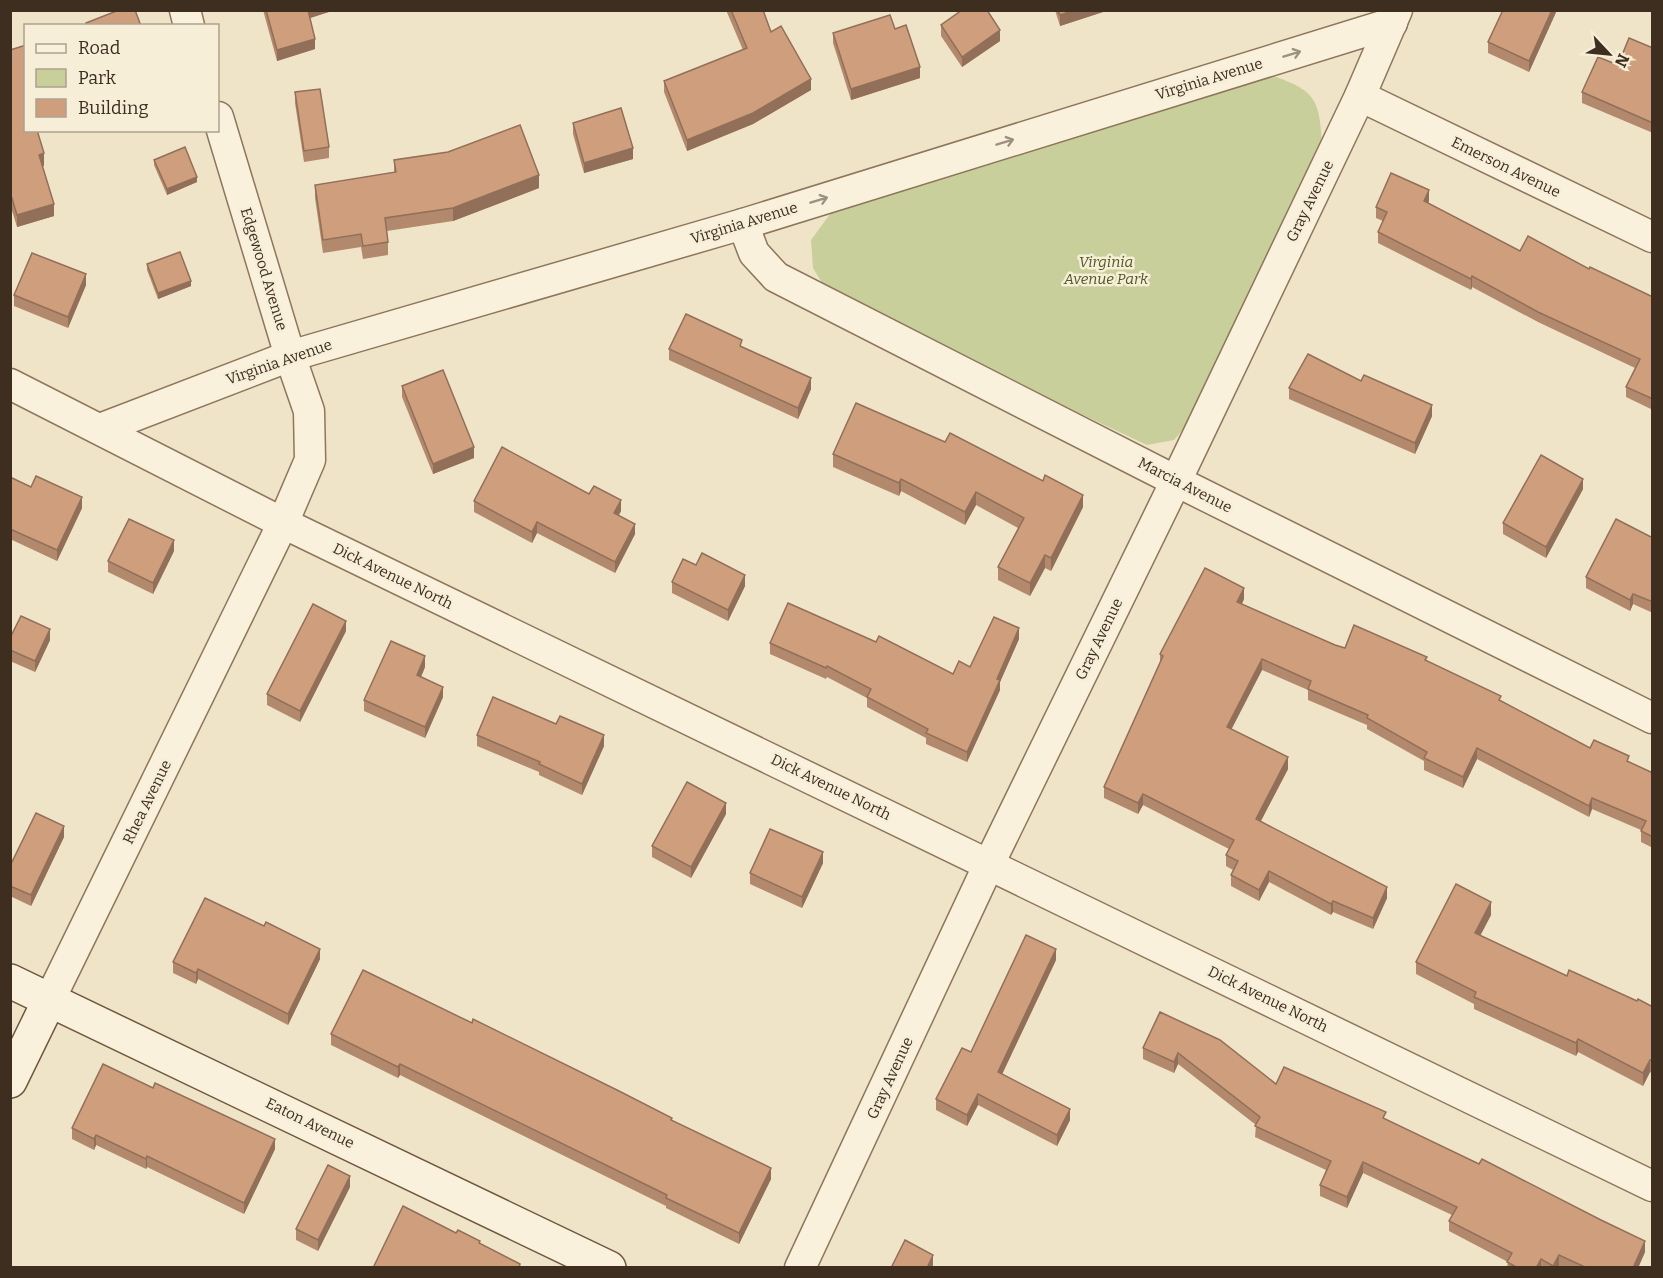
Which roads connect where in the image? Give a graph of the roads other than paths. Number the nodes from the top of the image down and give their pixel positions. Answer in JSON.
{"nodes":[{"id":1,"x":1394,"y":17,"type":"edge"},
{"id":2,"x":1360,"y":96,"type":"junction"},
{"id":3,"x":219,"y":120,"type":"edge"},
{"id":4,"x":743,"y":224,"type":"junction"},
{"id":5,"x":1653,"y":237,"type":"edge"},
{"id":6,"x":290,"y":356,"type":"junction"},
{"id":7,"x":10,"y":384,"type":"edge"},
{"id":8,"x":100,"y":429,"type":"junction"},
{"id":9,"x":1176,"y":481,"type":"junction"},
{"id":10,"x":283,"y":523,"type":"junction"},
{"id":11,"x":1653,"y":718,"type":"edge"},
{"id":12,"x":989,"y":864,"type":"junction"},
{"id":13,"x":10,"y":981,"type":"edge"},
{"id":14,"x":50,"y":999,"type":"junction"},
{"id":15,"x":10,"y":1081,"type":"edge"},
{"id":16,"x":1653,"y":1186,"type":"edge"},
{"id":17,"x":609,"y":1268,"type":"edge"},
{"id":18,"x":800,"y":1268,"type":"edge"}],
"edges":[{"from":1,"to":2,"type":"street","name":"Gray Avenue"},
{"from":4,"to":1,"type":"street","name":"Virginia Avenue","one_way":true},
{"from":2,"to":5,"type":"street","name":"Emerson Avenue"},
{"from":2,"to":9,"type":"street","name":"Gray Avenue"},
{"from":3,"to":6,"type":"street","name":"Edgewood Avenue"},
{"from":4,"to":6,"type":"street","name":"Virginia Avenue"},
{"from":4,"to":9,"type":"street","name":"Marcia Avenue"},
{"from":6,"to":8,"type":"street","name":"Virginia Avenue"},
{"from":6,"to":10,"type":"street","name":"Edgewood Avenue"},
{"from":7,"to":8,"type":"street","name":"Dick Avenue North"},
{"from":8,"to":10,"type":"street","name":"Dick Avenue North"},
{"from":9,"to":11,"type":"street","name":"Marcia Avenue"},
{"from":9,"to":12,"type":"street","name":"Gray Avenue"},
{"from":10,"to":12,"type":"street","name":"Dick Avenue North"},
{"from":10,"to":14,"type":"street","name":"Rhea Avenue"},
{"from":12,"to":16,"type":"street","name":"Dick Avenue North"},
{"from":12,"to":18,"type":"street","name":"Gray Avenue"},
{"from":13,"to":14,"type":"main road","name":"Eaton Avenue"},
{"from":14,"to":15,"type":"main road","name":"Rhea Avenue"},
{"from":14,"to":17,"type":"main road","name":"Eaton Avenue"}]}
